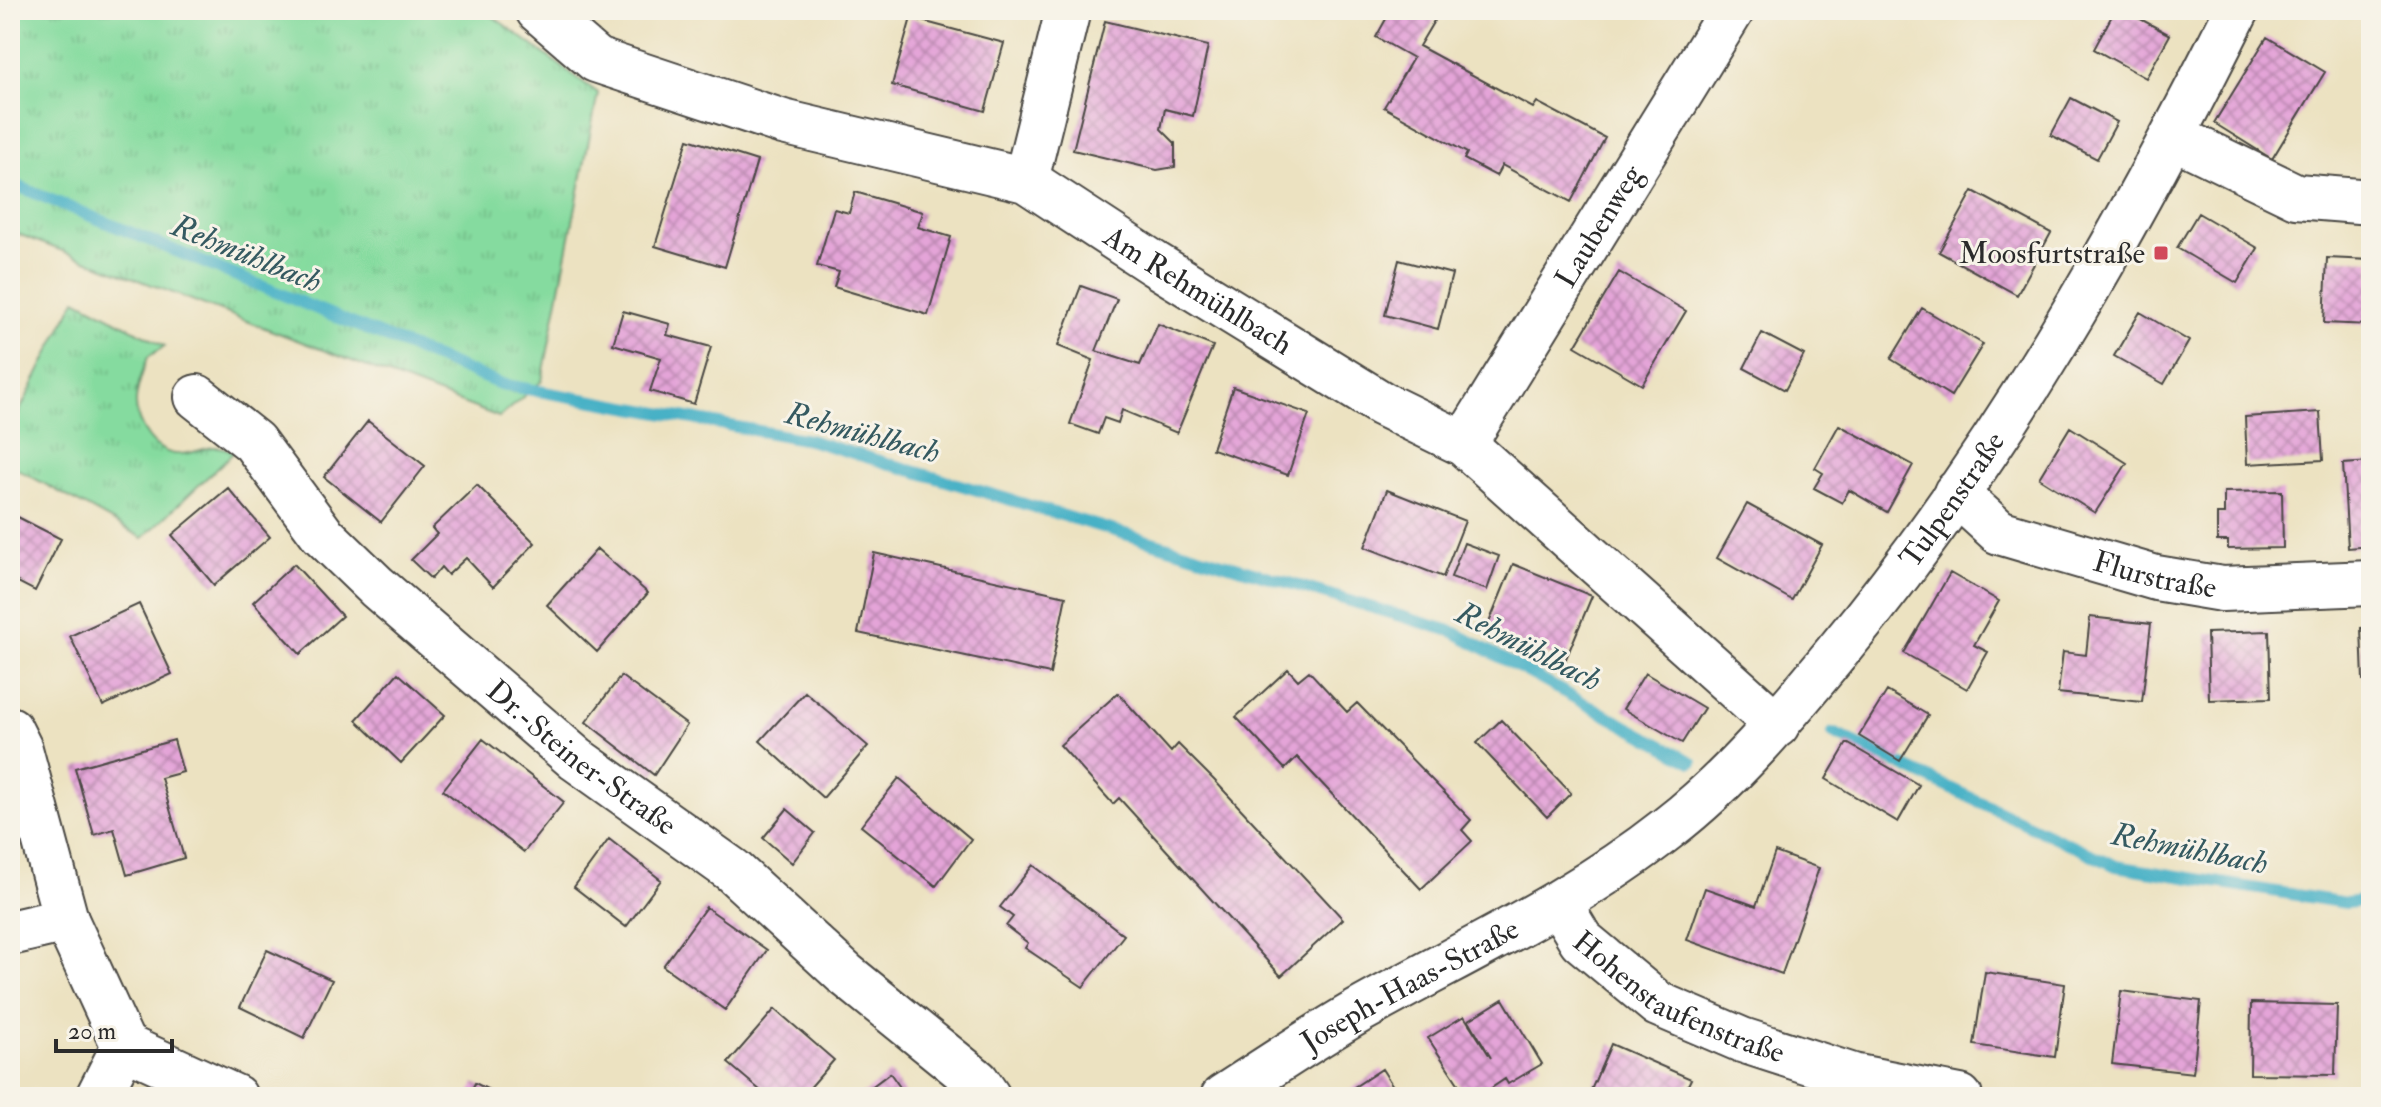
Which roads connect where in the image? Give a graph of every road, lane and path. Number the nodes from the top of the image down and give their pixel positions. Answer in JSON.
{"nodes":[{"id":1,"x":538,"y":10,"type":"edge"},
{"id":2,"x":1068,"y":10,"type":"edge"},
{"id":3,"x":1732,"y":10,"type":"edge"},
{"id":4,"x":2237,"y":10,"type":"edge"},
{"id":5,"x":2174,"y":137,"type":"junction"},
{"id":6,"x":1026,"y":180,"type":"junction"},
{"id":7,"x":2371,"y":202,"type":"edge"},
{"id":8,"x":197,"y":397,"type":"dead end"},
{"id":9,"x":1464,"y":444,"type":"junction"},
{"id":10,"x":1956,"y":493,"type":"junction"},
{"id":11,"x":2371,"y":583,"type":"edge"},
{"id":12,"x":1777,"y":725,"type":"junction"},
{"id":13,"x":10,"y":729,"type":"edge"},
{"id":14,"x":1560,"y":905,"type":"junction"},
{"id":15,"x":66,"y":920,"type":"junction"},
{"id":16,"x":10,"y":933,"type":"edge"},
{"id":17,"x":124,"y":1046,"type":"junction"},
{"id":18,"x":98,"y":1097,"type":"edge"},
{"id":19,"x":235,"y":1097,"type":"edge"},
{"id":20,"x":988,"y":1097,"type":"edge"},
{"id":21,"x":1223,"y":1097,"type":"edge"},
{"id":22,"x":1960,"y":1097,"type":"edge"}],
"edges":[{"from":1,"to":6,"type":"street","name":"Am Rehmühlbach"},
{"from":2,"to":6,"type":"street"},
{"from":3,"to":9,"type":"street","name":"Laubenweg"},
{"from":4,"to":5,"type":"street","name":"Tulpenstraße"},
{"from":5,"to":7,"type":"street"},
{"from":5,"to":10,"type":"street","name":"Tulpenstraße"},
{"from":6,"to":9,"type":"street","name":"Am Rehmühlbach"},
{"from":8,"to":20,"type":"street","name":"Dr.-Steiner-Straße"},
{"from":9,"to":12,"type":"street","name":"Am Rehmühlbach"},
{"from":10,"to":11,"type":"street","name":"Flurstraße"},
{"from":10,"to":12,"type":"street","name":"Tulpenstraße"},
{"from":12,"to":14,"type":"street","name":"Tulpenstraße"},
{"from":13,"to":15,"type":"street"},
{"from":14,"to":21,"type":"street","name":"Joseph-Haas-Straße"},
{"from":14,"to":22,"type":"street","name":"Hohenstaufenstraße"},
{"from":15,"to":16,"type":"street"},
{"from":15,"to":17,"type":"street"},
{"from":17,"to":18,"type":"street"},
{"from":17,"to":19,"type":"street"}]}
